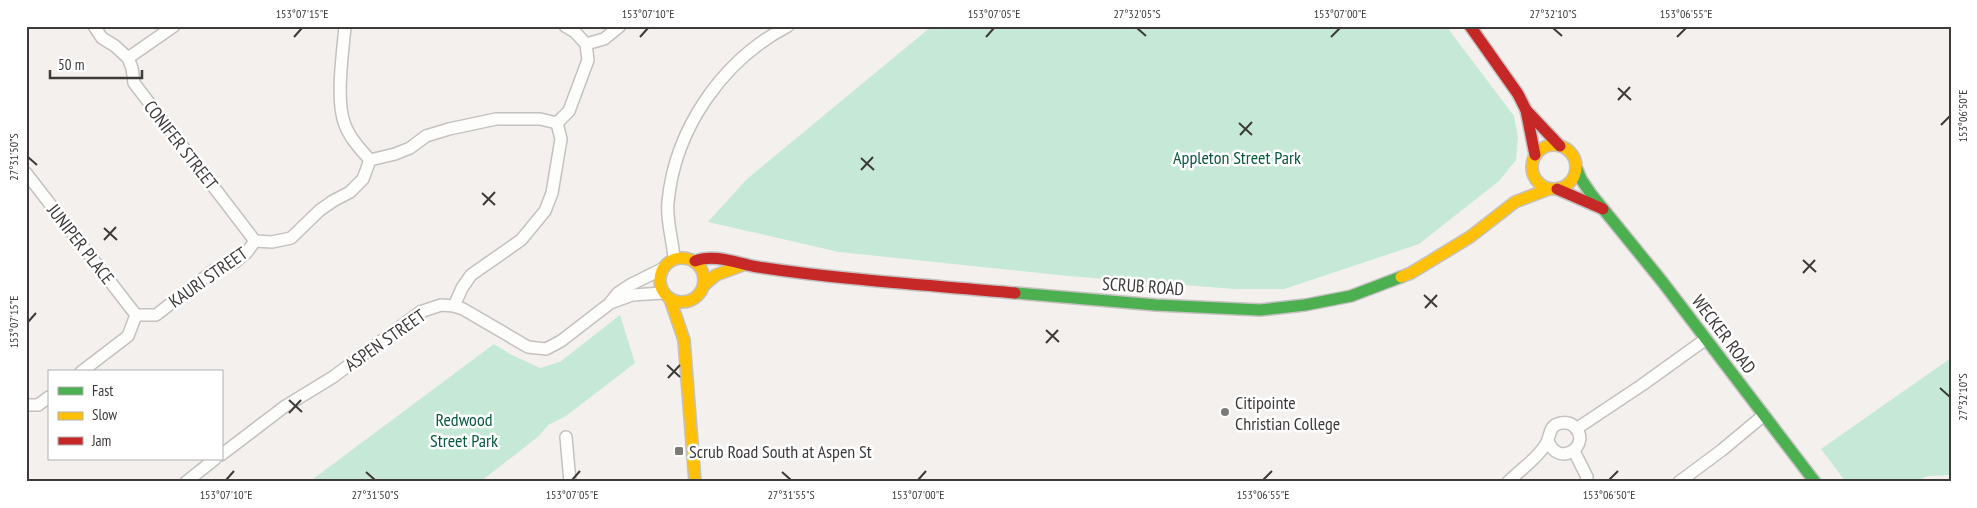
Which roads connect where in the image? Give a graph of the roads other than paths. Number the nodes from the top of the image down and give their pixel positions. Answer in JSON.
{"nodes":[{"id":1,"x":94,"y":26,"type":"edge"},
{"id":2,"x":174,"y":26,"type":"edge"},
{"id":3,"x":345,"y":26,"type":"edge"},
{"id":4,"x":565,"y":26,"type":"edge"},
{"id":5,"x":620,"y":26,"type":"edge"},
{"id":6,"x":788,"y":26,"type":"edge"},
{"id":7,"x":1470,"y":26,"type":"edge"},
{"id":8,"x":586,"y":44,"type":"junction"},
{"id":9,"x":128,"y":58,"type":"junction"},
{"id":10,"x":1526,"y":110,"type":"junction"},
{"id":11,"x":557,"y":123,"type":"junction"},
{"id":12,"x":1560,"y":146,"type":"junction"},
{"id":13,"x":1535,"y":155,"type":"junction"},
{"id":14,"x":370,"y":160,"type":"junction"},
{"id":15,"x":1532,"y":168,"type":"junction"},
{"id":16,"x":1577,"y":169,"type":"junction"},
{"id":17,"x":26,"y":173,"type":"edge"},
{"id":18,"x":1553,"y":189,"type":"junction"},
{"id":19,"x":1515,"y":202,"type":"junction"},
{"id":20,"x":1603,"y":209,"type":"junction"},
{"id":21,"x":255,"y":241,"type":"junction"},
{"id":22,"x":674,"y":259,"type":"junction"},
{"id":23,"x":694,"y":261,"type":"junction"},
{"id":24,"x":743,"y":265,"type":"junction"},
{"id":25,"x":662,"y":269,"type":"junction"},
{"id":26,"x":704,"y":285,"type":"junction"},
{"id":27,"x":667,"y":296,"type":"junction"},
{"id":28,"x":693,"y":300,"type":"junction"},
{"id":29,"x":609,"y":304,"type":"junction"},
{"id":30,"x":454,"y":306,"type":"junction"},
{"id":31,"x":136,"y":315,"type":"junction"},
{"id":32,"x":1706,"y":339,"type":"junction"},
{"id":33,"x":684,"y":340,"type":"junction"},
{"id":34,"x":84,"y":370,"type":"edge"},
{"id":35,"x":48,"y":398,"type":"edge"},
{"id":36,"x":26,"y":405,"type":"edge"},
{"id":37,"x":1764,"y":415,"type":"junction"},
{"id":38,"x":1576,"y":429,"type":"junction"},
{"id":39,"x":566,"y":437,"type":"dead end"},
{"id":40,"x":1548,"y":441,"type":"junction"},
{"id":41,"x":1574,"y":451,"type":"junction"},
{"id":42,"x":222,"y":454,"type":"edge"},
{"id":43,"x":215,"y":460,"type":"edge"},
{"id":44,"x":186,"y":482,"type":"edge"},
{"id":45,"x":570,"y":482,"type":"edge"},
{"id":46,"x":695,"y":482,"type":"edge"},
{"id":47,"x":1508,"y":482,"type":"edge"},
{"id":48,"x":1586,"y":482,"type":"edge"},
{"id":49,"x":1679,"y":482,"type":"edge"},
{"id":50,"x":1815,"y":482,"type":"edge"}],
"edges":[{"from":1,"to":9,"type":"street"},
{"from":2,"to":9,"type":"street"},
{"from":3,"to":14,"type":"street"},
{"from":4,"to":8,"type":"street"},
{"from":5,"to":8,"type":"street"},
{"from":6,"to":22,"type":"street"},
{"from":7,"to":10,"type":"street","name":"WECKER ROAD"},
{"from":8,"to":11,"type":"street"},
{"from":9,"to":21,"type":"street","name":"CONIFER STREET"},
{"from":10,"to":12,"type":"street","name":"WECKER ROAD"},
{"from":10,"to":13,"type":"street","name":"WECKER ROAD"},
{"from":11,"to":14,"type":"street"},
{"from":11,"to":30,"type":"street"},
{"from":12,"to":13,"type":"street"},
{"from":12,"to":16,"type":"street","name":"WECKER ROAD"},
{"from":13,"to":15,"type":"street","name":"WECKER ROAD"},
{"from":14,"to":21,"type":"street","name":"KAURI STREET"},
{"from":15,"to":18,"type":"street","name":"WECKER ROAD"},
{"from":15,"to":19,"type":"street","name":"SCRUB ROAD"},
{"from":16,"to":18,"type":"street"},
{"from":16,"to":20,"type":"street","name":"WECKER ROAD"},
{"from":17,"to":31,"type":"street","name":"JUNIPER PLACE"},
{"from":18,"to":19,"type":"street","name":"SCRUB ROAD"},
{"from":18,"to":20,"type":"street","name":"WECKER ROAD"},
{"from":19,"to":24,"type":"street","name":"SCRUB ROAD"},
{"from":20,"to":32,"type":"street","name":"WECKER ROAD"},
{"from":21,"to":31,"type":"street","name":"KAURI STREET"},
{"from":22,"to":23,"type":"street"},
{"from":22,"to":25,"type":"street"},
{"from":23,"to":24,"type":"street","name":"SCRUB ROAD"},
{"from":23,"to":26,"type":"street"},
{"from":24,"to":26,"type":"street","name":"SCRUB ROAD"},
{"from":25,"to":27,"type":"street"},
{"from":25,"to":29,"type":"street"},
{"from":26,"to":28,"type":"street"},
{"from":27,"to":28,"type":"street"},
{"from":27,"to":29,"type":"street"},
{"from":27,"to":33,"type":"street"},
{"from":28,"to":33,"type":"street"},
{"from":29,"to":30,"type":"street"},
{"from":30,"to":42,"type":"street","name":"ASPEN STREET"},
{"from":31,"to":34,"type":"street"},
{"from":32,"to":37,"type":"street","name":"WECKER ROAD"},
{"from":32,"to":38,"type":"street"},
{"from":33,"to":46,"type":"street"},
{"from":35,"to":36,"type":"street"},
{"from":37,"to":49,"type":"street"},
{"from":37,"to":50,"type":"street","name":"WECKER ROAD"},
{"from":38,"to":40,"type":"street"},
{"from":38,"to":41,"type":"street"},
{"from":39,"to":45,"type":"street"},
{"from":40,"to":41,"type":"street"},
{"from":40,"to":47,"type":"street"},
{"from":41,"to":48,"type":"street"},
{"from":43,"to":44,"type":"street"}]}
